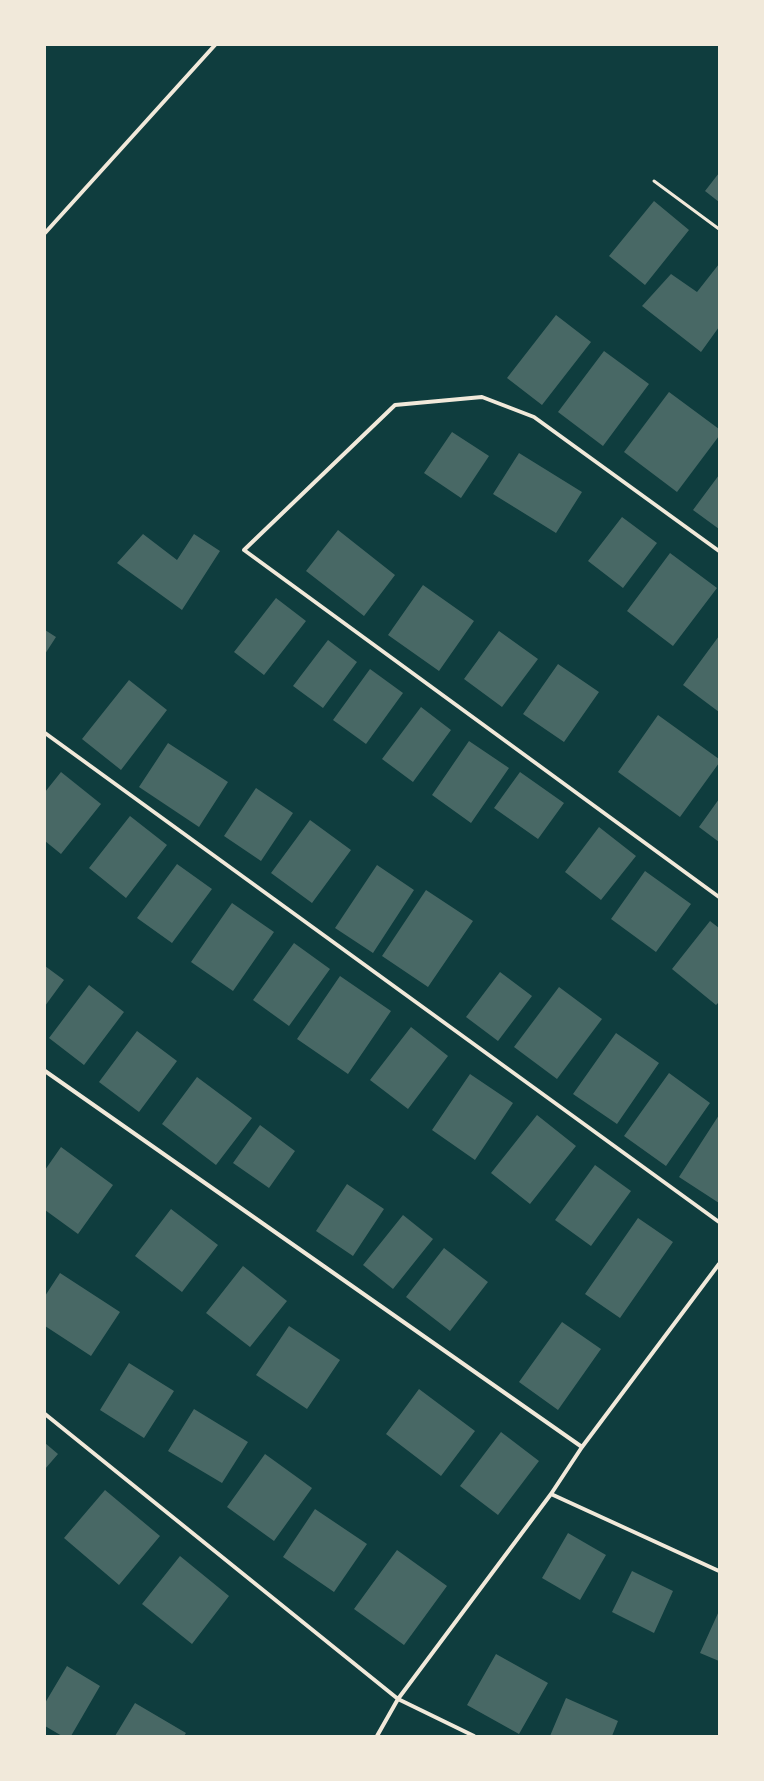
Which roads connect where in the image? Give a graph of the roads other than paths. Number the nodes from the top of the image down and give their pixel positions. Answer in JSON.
{"nodes":[{"id":1,"x":215,"y":45,"type":"edge"},
{"id":2,"x":654,"y":181,"type":"dead end"},
{"id":3,"x":719,"y":229,"type":"edge"},
{"id":4,"x":45,"y":234,"type":"edge"},
{"id":5,"x":719,"y":551,"type":"edge"},
{"id":6,"x":45,"y":734,"type":"edge"},
{"id":7,"x":719,"y":897,"type":"edge"},
{"id":8,"x":45,"y":1071,"type":"edge"},
{"id":9,"x":719,"y":1222,"type":"edge"},
{"id":10,"x":719,"y":1264,"type":"edge"},
{"id":11,"x":45,"y":1414,"type":"edge"},
{"id":12,"x":582,"y":1447,"type":"junction"},
{"id":13,"x":551,"y":1494,"type":"junction"},
{"id":14,"x":719,"y":1570,"type":"edge"},
{"id":15,"x":398,"y":1700,"type":"junction"},
{"id":16,"x":377,"y":1736,"type":"edge"},
{"id":17,"x":474,"y":1736,"type":"edge"}],
"edges":[{"from":1,"to":4,"type":"street"},
{"from":2,"to":3,"type":"lane"},
{"from":5,"to":7,"type":"street"},
{"from":6,"to":9,"type":"street"},
{"from":8,"to":12,"type":"street"},
{"from":10,"to":12,"type":"street"},
{"from":11,"to":15,"type":"street"},
{"from":12,"to":13,"type":"street"},
{"from":13,"to":14,"type":"street"},
{"from":13,"to":15,"type":"street"},
{"from":15,"to":16,"type":"street"},
{"from":15,"to":17,"type":"street"}]}
